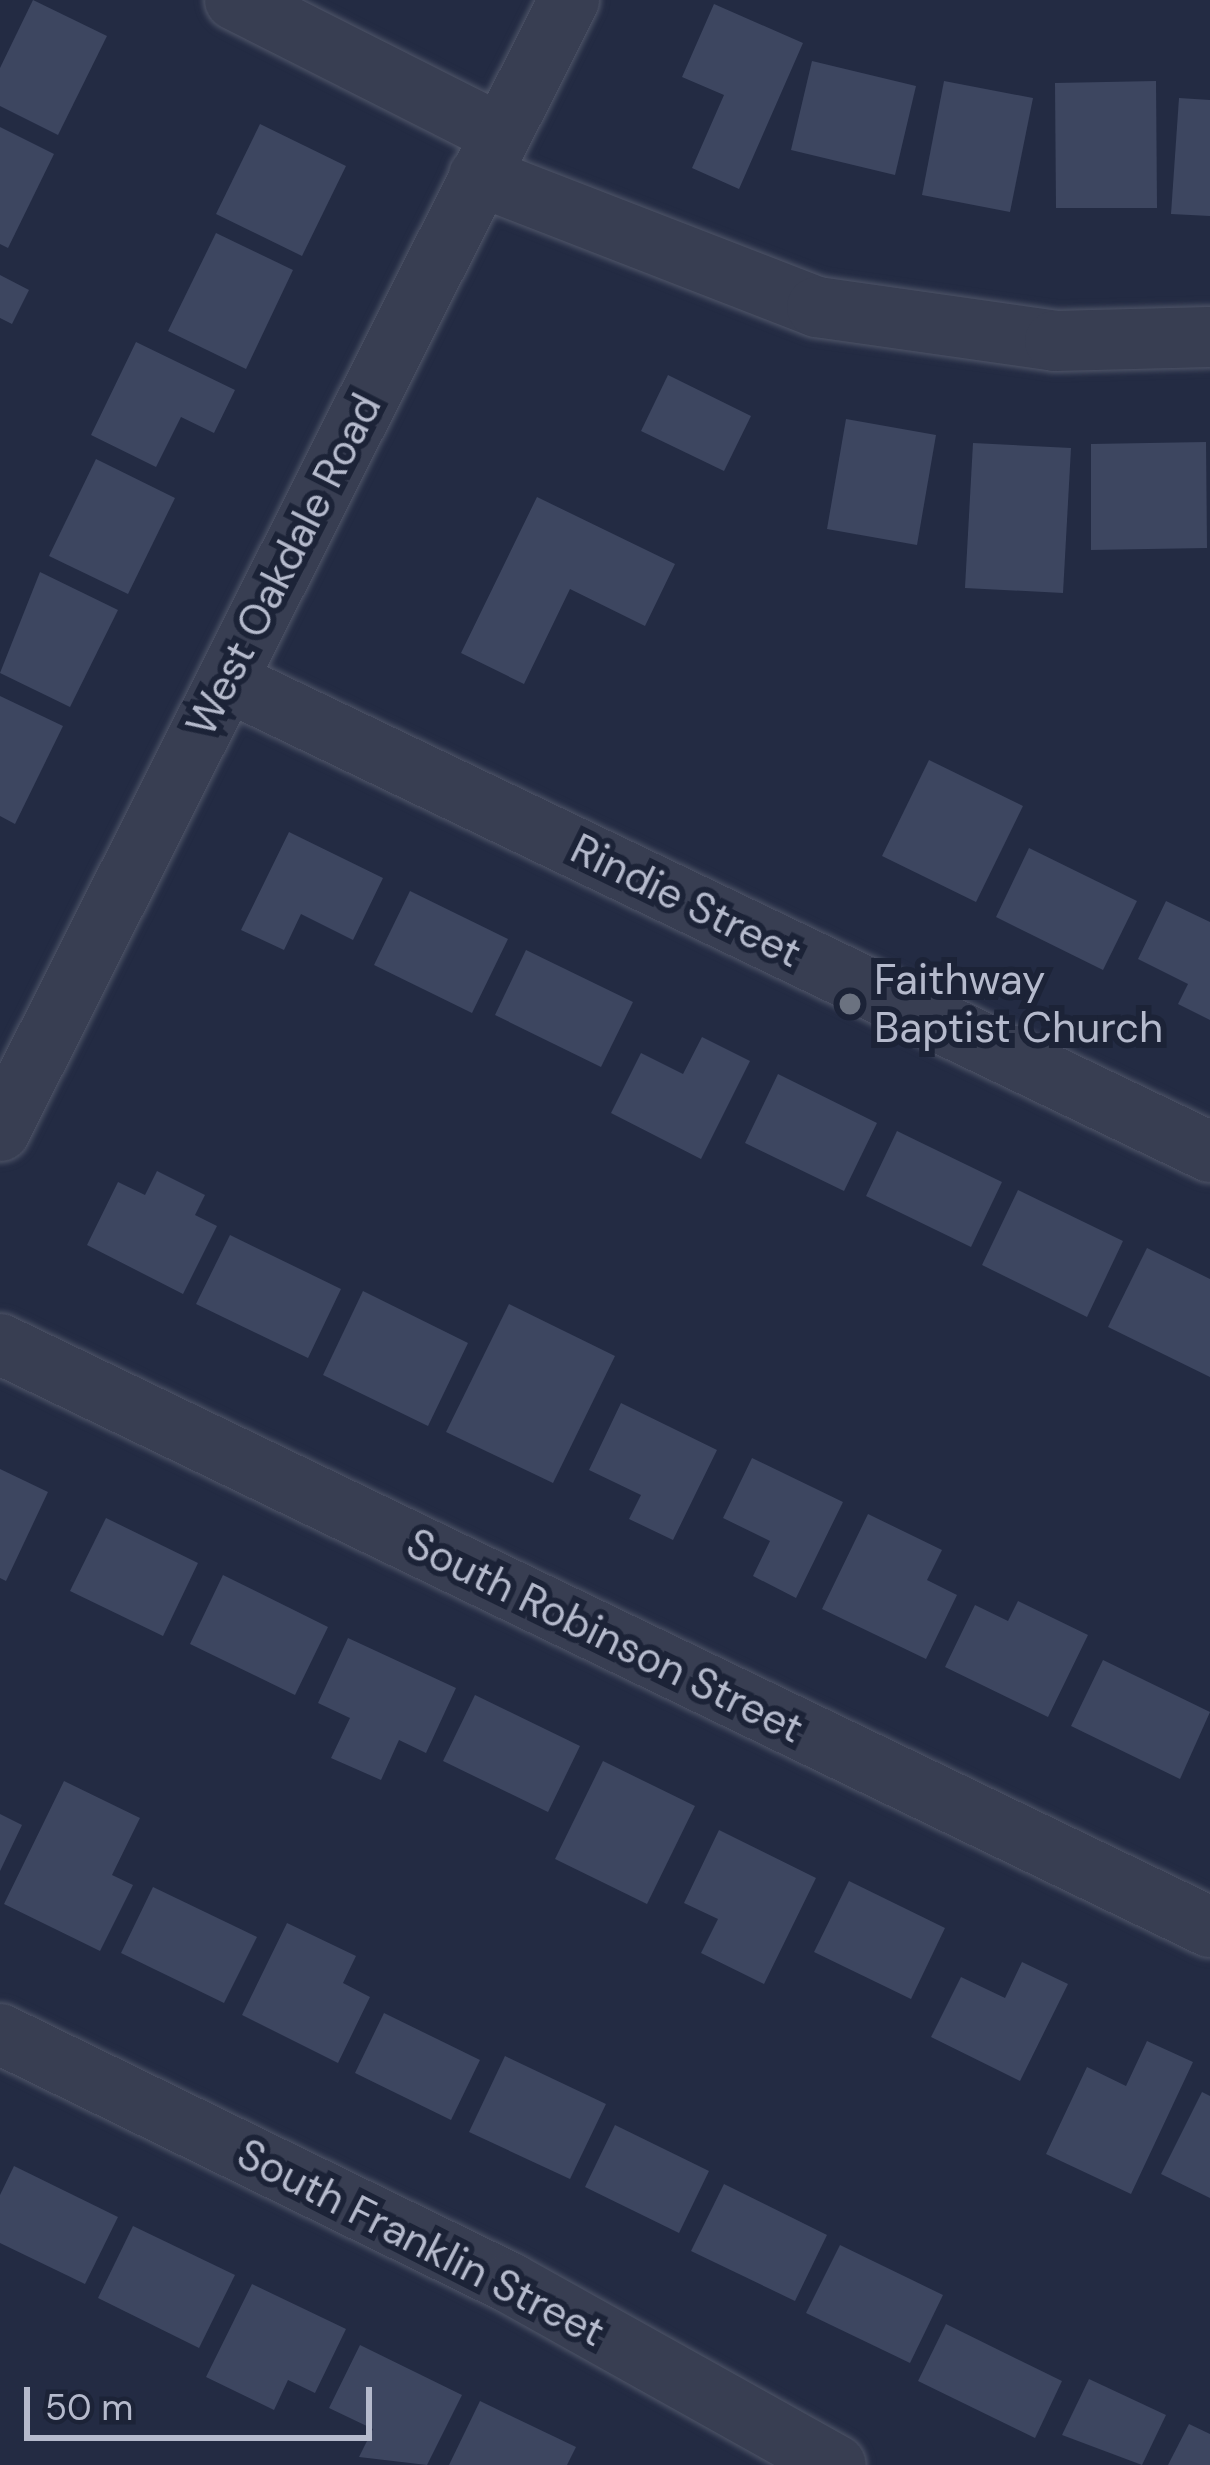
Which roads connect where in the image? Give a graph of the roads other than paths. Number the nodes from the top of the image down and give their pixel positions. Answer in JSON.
{"nodes":[{"id":1,"x":235,"y":0,"type":"edge"},
{"id":2,"x":569,"y":0,"type":"edge"},
{"id":3,"x":490,"y":155,"type":"junction"},
{"id":4,"x":1210,"y":337,"type":"edge"},
{"id":5,"x":227,"y":680,"type":"junction"},
{"id":6,"x":0,"y":1131,"type":"edge"},
{"id":7,"x":1210,"y":1152,"type":"edge"},
{"id":8,"x":0,"y":1344,"type":"edge"},
{"id":9,"x":1210,"y":1928,"type":"edge"},
{"id":10,"x":0,"y":2034,"type":"edge"},
{"id":11,"x":836,"y":2465,"type":"edge"}],
"edges":[{"from":1,"to":3,"type":"street"},
{"from":2,"to":3,"type":"street","name":"West Oakdale Road"},
{"from":3,"to":4,"type":"street"},
{"from":3,"to":5,"type":"street","name":"West Oakdale Road"},
{"from":5,"to":6,"type":"street","name":"West Oakdale Road"},
{"from":5,"to":7,"type":"street","name":"Rindie Street"},
{"from":8,"to":9,"type":"street","name":"South Robinson Street"},
{"from":10,"to":11,"type":"street","name":"South Franklin Street"}]}
